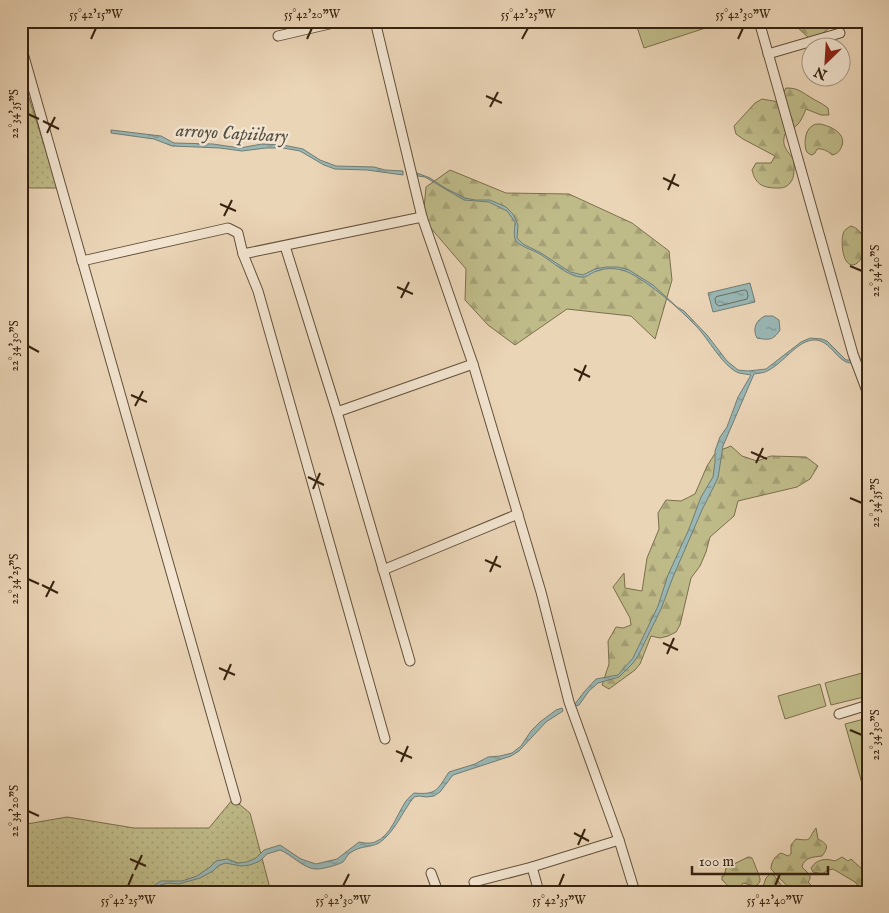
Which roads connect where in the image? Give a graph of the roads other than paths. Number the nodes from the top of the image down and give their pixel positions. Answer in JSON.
{"nodes":[{"id":1,"x":342,"y":21,"type":"edge"},
{"id":2,"x":375,"y":21,"type":"edge"},
{"id":3,"x":759,"y":21,"type":"edge"},
{"id":4,"x":840,"y":33,"type":"dead end"},
{"id":5,"x":278,"y":36,"type":"dead end"},
{"id":6,"x":21,"y":46,"type":"edge"},
{"id":7,"x":768,"y":54,"type":"junction"},
{"id":8,"x":422,"y":217,"type":"junction"},
{"id":9,"x":285,"y":246,"type":"junction"},
{"id":10,"x":243,"y":254,"type":"junction"},
{"id":11,"x":82,"y":261,"type":"junction"},
{"id":12,"x":473,"y":364,"type":"junction"},
{"id":13,"x":868,"y":394,"type":"edge"},
{"id":14,"x":337,"y":412,"type":"junction"},
{"id":15,"x":518,"y":514,"type":"junction"},
{"id":16,"x":384,"y":570,"type":"junction"},
{"id":17,"x":410,"y":661,"type":"dead end"},
{"id":18,"x":868,"y":705,"type":"edge"},
{"id":19,"x":839,"y":714,"type":"dead end"},
{"id":20,"x":385,"y":738,"type":"dead end"},
{"id":21,"x":236,"y":800,"type":"dead end"},
{"id":22,"x":619,"y":840,"type":"junction"},
{"id":23,"x":532,"y":867,"type":"junction"},
{"id":24,"x":431,"y":873,"type":"dead end"},
{"id":25,"x":474,"y":882,"type":"dead end"},
{"id":26,"x":438,"y":892,"type":"edge"},
{"id":27,"x":539,"y":892,"type":"edge"},
{"id":28,"x":636,"y":892,"type":"edge"}],
"edges":[{"from":1,"to":5,"type":"street"},
{"from":2,"to":8,"type":"street"},
{"from":3,"to":7,"type":"street"},
{"from":4,"to":7,"type":"street"},
{"from":6,"to":11,"type":"street"},
{"from":7,"to":13,"type":"street"},
{"from":8,"to":9,"type":"street"},
{"from":8,"to":12,"type":"street"},
{"from":9,"to":10,"type":"street"},
{"from":9,"to":14,"type":"street"},
{"from":10,"to":11,"type":"street"},
{"from":10,"to":20,"type":"street"},
{"from":11,"to":21,"type":"street"},
{"from":12,"to":14,"type":"street"},
{"from":12,"to":15,"type":"street"},
{"from":14,"to":16,"type":"street"},
{"from":15,"to":16,"type":"street"},
{"from":15,"to":22,"type":"street"},
{"from":16,"to":17,"type":"street"},
{"from":18,"to":19,"type":"street"},
{"from":22,"to":23,"type":"street"},
{"from":22,"to":28,"type":"street"},
{"from":23,"to":25,"type":"street"},
{"from":23,"to":27,"type":"street"},
{"from":24,"to":26,"type":"street"}]}
